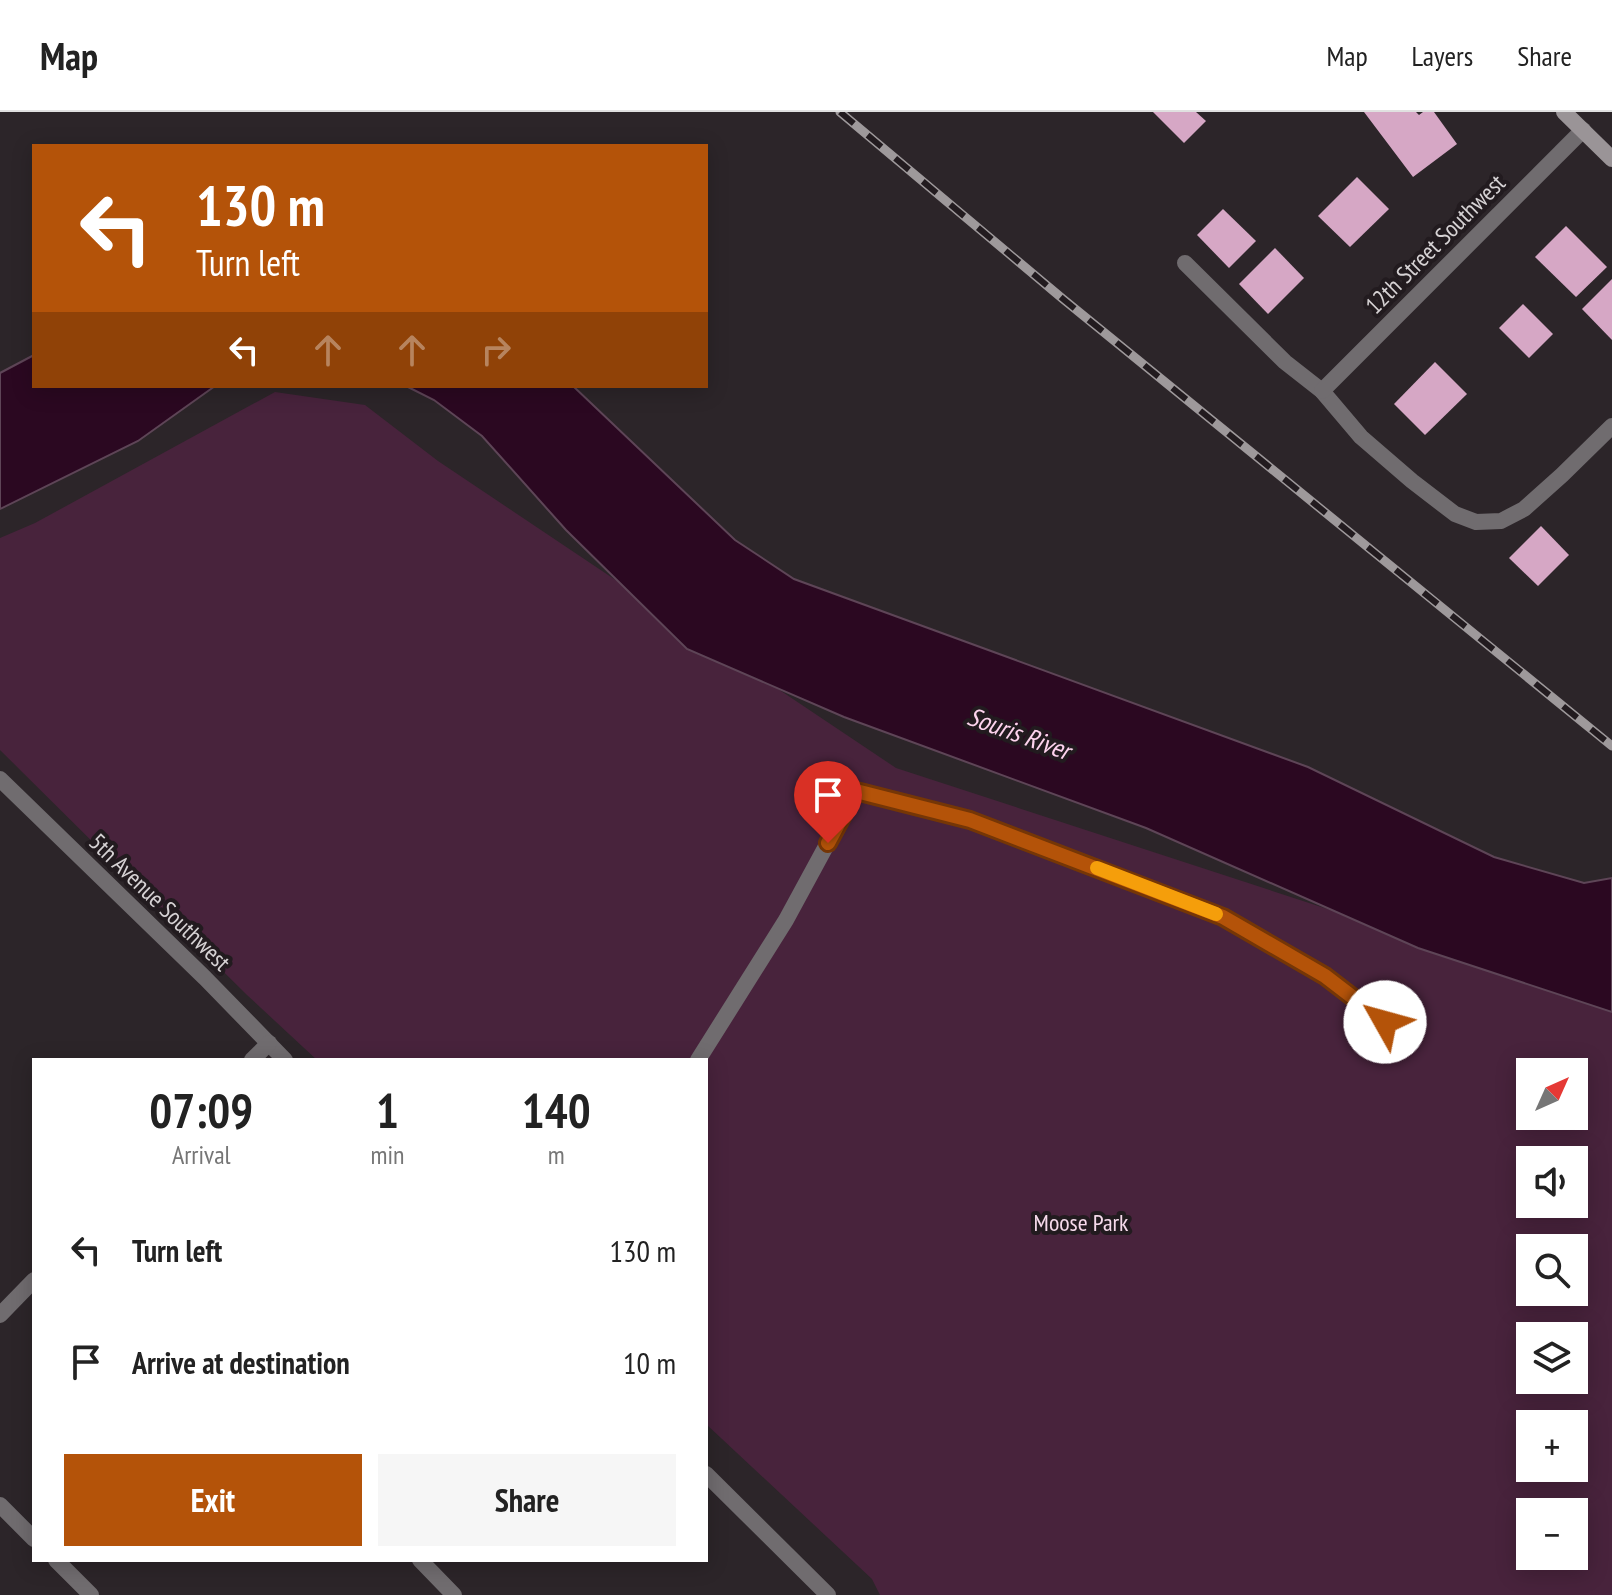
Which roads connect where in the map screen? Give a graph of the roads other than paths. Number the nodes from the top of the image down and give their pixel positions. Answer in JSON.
{"nodes":[{"id":1,"x":1564,"y":112,"type":"edge"},
{"id":2,"x":1583,"y":130,"type":"junction"},
{"id":3,"x":1612,"y":159,"type":"edge"},
{"id":4,"x":1185,"y":263,"type":"dead end"},
{"id":5,"x":1322,"y":391,"type":"junction"},
{"id":6,"x":1612,"y":426,"type":"edge"},
{"id":7,"x":0,"y":779,"type":"edge"},
{"id":8,"x":1405,"y":1038,"type":"dead end"},
{"id":9,"x":269,"y":1043,"type":"junction"},
{"id":10,"x":254,"y":1058,"type":"edge"},
{"id":11,"x":283,"y":1058,"type":"edge"},
{"id":12,"x":699,"y":1058,"type":"edge"},
{"id":13,"x":32,"y":1282,"type":"edge"},
{"id":14,"x":0,"y":1315,"type":"edge"},
{"id":15,"x":708,"y":1476,"type":"edge"},
{"id":16,"x":0,"y":1505,"type":"edge"},
{"id":17,"x":32,"y":1537,"type":"edge"},
{"id":18,"x":58,"y":1562,"type":"edge"},
{"id":19,"x":422,"y":1562,"type":"edge"},
{"id":20,"x":91,"y":1595,"type":"edge"},
{"id":21,"x":454,"y":1595,"type":"edge"},
{"id":22,"x":828,"y":1595,"type":"edge"}],
"edges":[{"from":1,"to":2,"type":"street"},
{"from":2,"to":3,"type":"street"},
{"from":2,"to":5,"type":"street","name":"12th Street Southwest"},
{"from":4,"to":5,"type":"street"},
{"from":5,"to":6,"type":"street"},
{"from":7,"to":9,"type":"street","name":"5th Avenue Southwest"},
{"from":8,"to":12,"type":"street"},
{"from":9,"to":10,"type":"street"},
{"from":9,"to":11,"type":"street","name":"5th Avenue Southwest"},
{"from":13,"to":14,"type":"street"},
{"from":15,"to":22,"type":"street"},
{"from":16,"to":17,"type":"street"},
{"from":18,"to":20,"type":"street"},
{"from":19,"to":21,"type":"street"}]}
